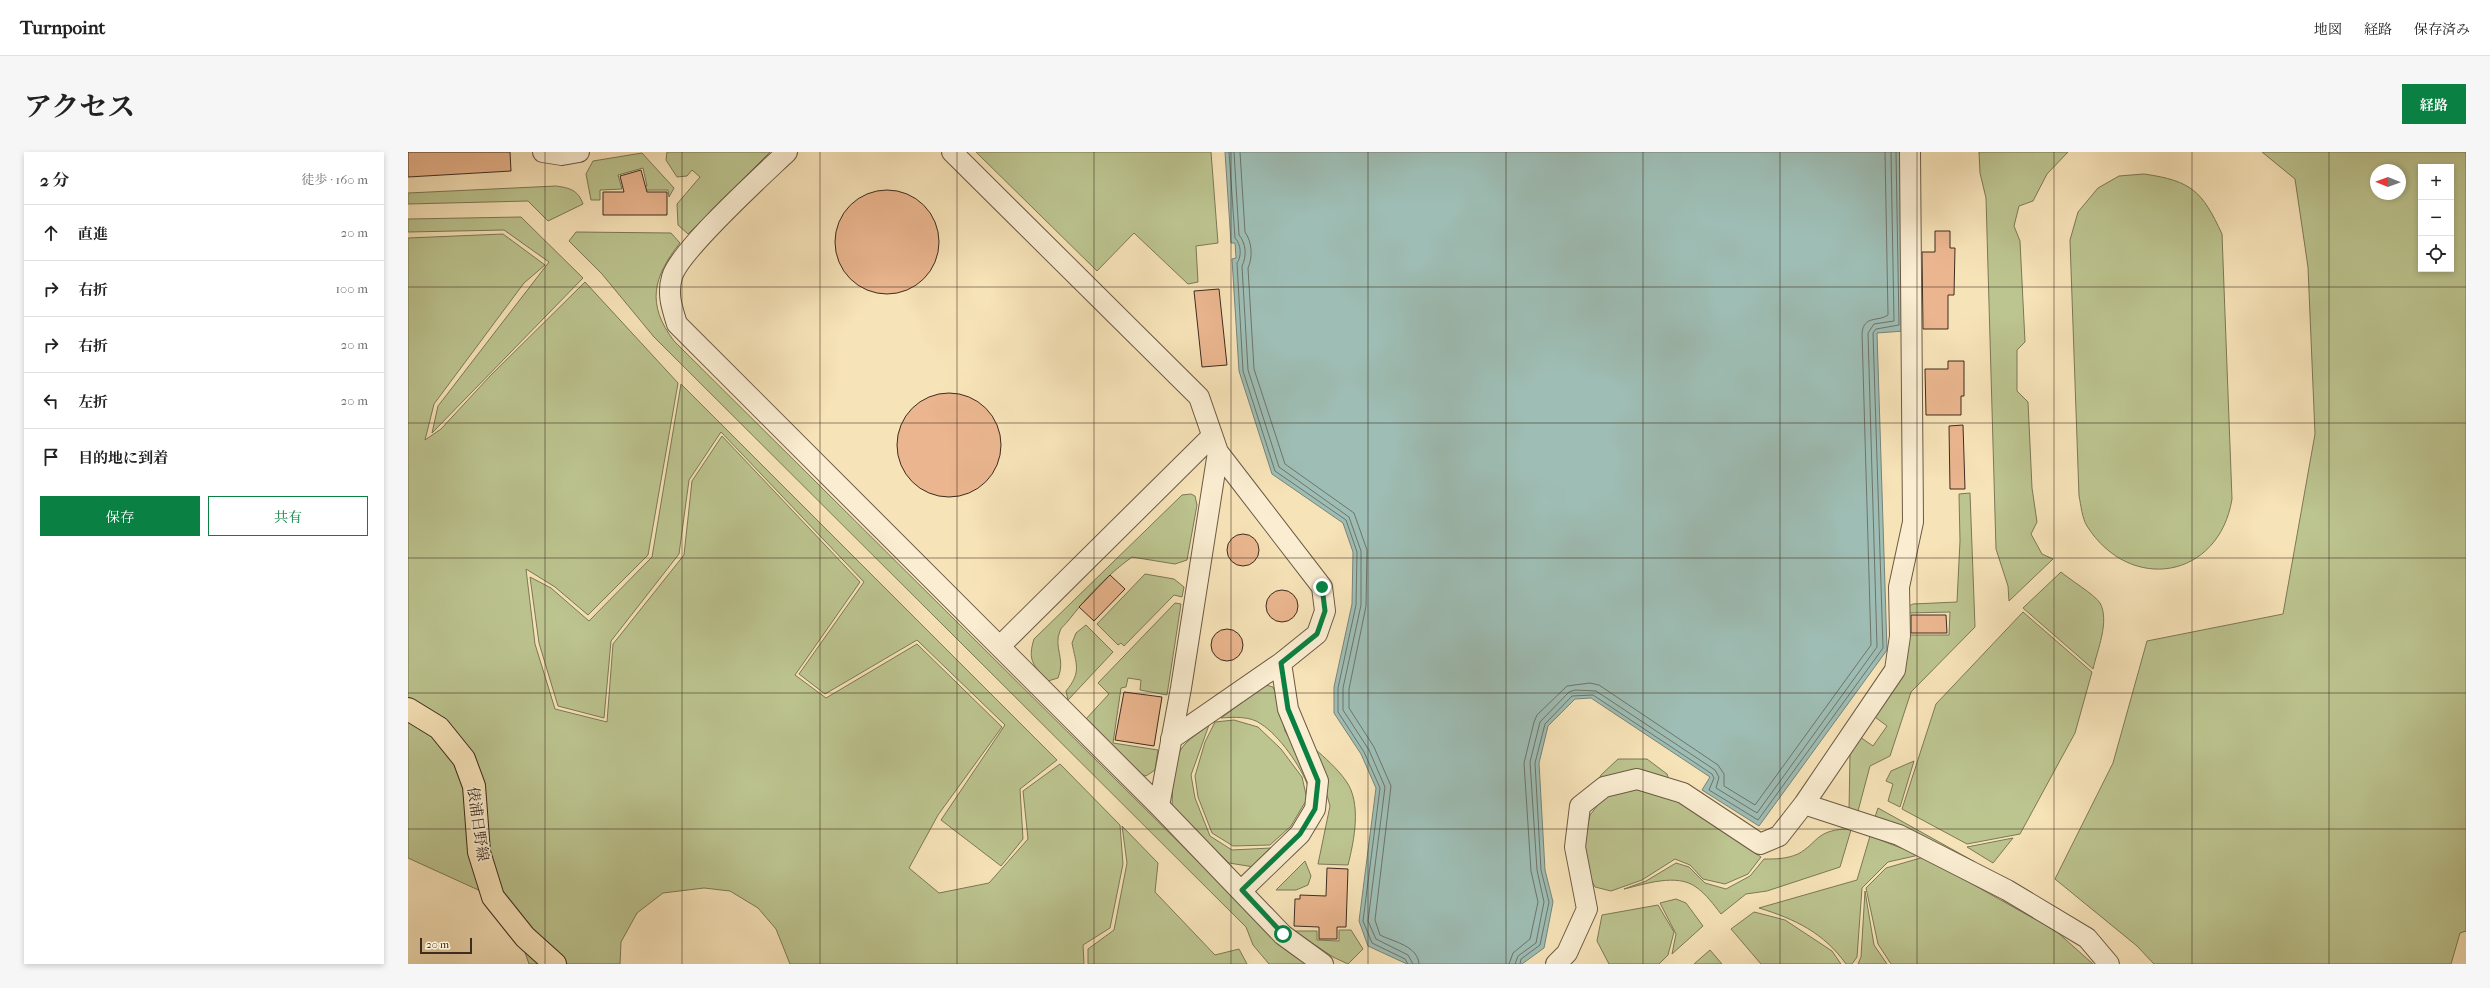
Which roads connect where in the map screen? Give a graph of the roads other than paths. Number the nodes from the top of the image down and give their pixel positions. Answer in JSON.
{"nodes":[{"id":1,"x":543,"y":152,"type":"edge"},
{"id":2,"x":579,"y":152,"type":"edge"},
{"id":3,"x":787,"y":152,"type":"edge"},
{"id":4,"x":952,"y":152,"type":"edge"},
{"id":5,"x":1910,"y":152,"type":"edge"},
{"id":6,"x":1215,"y":444,"type":"junction"},
{"id":7,"x":1000,"y":646,"type":"junction"},
{"id":8,"x":1281,"y":663,"type":"junction"},
{"id":9,"x":408,"y":709,"type":"edge"},
{"id":10,"x":1171,"y":739,"type":"junction"},
{"id":11,"x":1804,"y":804,"type":"junction"},
{"id":12,"x":1160,"y":806,"type":"junction"},
{"id":13,"x":1242,"y":890,"type":"junction"},
{"id":14,"x":555,"y":964,"type":"edge"},
{"id":15,"x":1323,"y":964,"type":"edge"},
{"id":16,"x":1556,"y":964,"type":"edge"},
{"id":17,"x":2109,"y":964,"type":"edge"}],
"edges":[{"from":1,"to":2,"type":"street"},
{"from":3,"to":7,"type":"street"},
{"from":4,"to":6,"type":"street"},
{"from":5,"to":11,"type":"street"},
{"from":6,"to":7,"type":"street"},
{"from":6,"to":8,"type":"street"},
{"from":6,"to":10,"type":"street"},
{"from":7,"to":12,"type":"street"},
{"from":8,"to":10,"type":"street"},
{"from":8,"to":13,"type":"street"},
{"from":9,"to":14,"type":"main road","name":"俵浦日野線"},
{"from":10,"to":12,"type":"street"},
{"from":11,"to":16,"type":"street"},
{"from":11,"to":17,"type":"street"},
{"from":12,"to":13,"type":"street"},
{"from":13,"to":15,"type":"street"}]}
